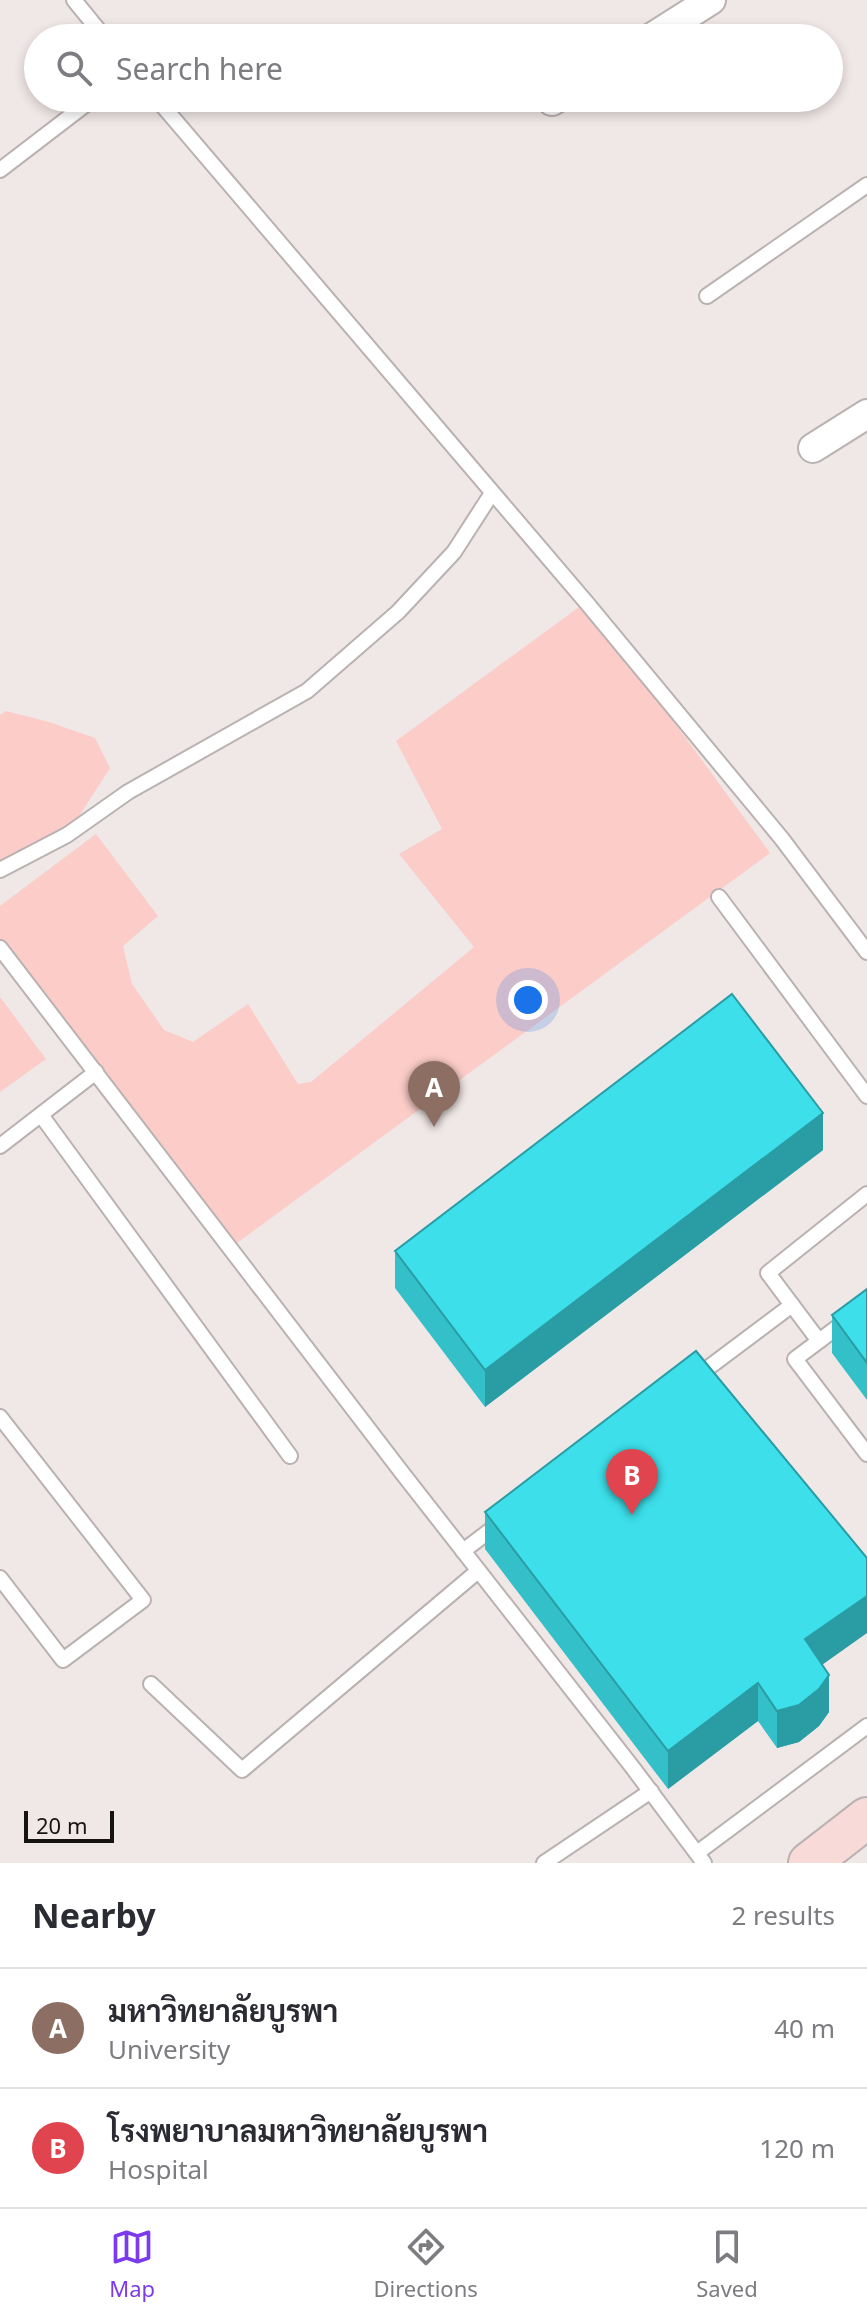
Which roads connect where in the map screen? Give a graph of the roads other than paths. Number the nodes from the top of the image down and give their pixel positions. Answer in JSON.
{"nodes":[{"id":1,"x":74,"y":0,"type":"edge"},
{"id":2,"x":711,"y":0,"type":"edge"},
{"id":3,"x":94,"y":24,"type":"edge"},
{"id":4,"x":673,"y":24,"type":"edge"},
{"id":5,"x":76,"y":112,"type":"edge"},
{"id":6,"x":168,"y":112,"type":"edge"},
{"id":7,"x":0,"y":170,"type":"edge"},
{"id":8,"x":867,"y":185,"type":"edge"},
{"id":9,"x":707,"y":296,"type":"dead end"},
{"id":10,"x":867,"y":414,"type":"edge"},
{"id":11,"x":813,"y":448,"type":"dead end"},
{"id":12,"x":492,"y":493,"type":"junction"},
{"id":13,"x":0,"y":870,"type":"edge"},
{"id":14,"x":719,"y":897,"type":"dead end"},
{"id":15,"x":0,"y":948,"type":"edge"},
{"id":16,"x":867,"y":952,"type":"edge"},
{"id":17,"x":96,"y":1072,"type":"junction"},
{"id":18,"x":867,"y":1096,"type":"edge"},
{"id":19,"x":41,"y":1115,"type":"junction"},
{"id":20,"x":0,"y":1146,"type":"edge"},
{"id":21,"x":867,"y":1194,"type":"edge"},
{"id":22,"x":792,"y":1305,"type":"junction"},
{"id":23,"x":867,"y":1305,"type":"edge"},
{"id":24,"x":819,"y":1341,"type":"junction"},
{"id":25,"x":678,"y":1390,"type":"edge"},
{"id":26,"x":0,"y":1417,"type":"edge"},
{"id":27,"x":867,"y":1454,"type":"edge"},
{"id":28,"x":290,"y":1456,"type":"dead end"},
{"id":29,"x":513,"y":1513,"type":"edge"},
{"id":30,"x":463,"y":1551,"type":"junction"},
{"id":31,"x":478,"y":1571,"type":"junction"},
{"id":32,"x":0,"y":1578,"type":"edge"},
{"id":33,"x":151,"y":1684,"type":"dead end"},
{"id":34,"x":867,"y":1726,"type":"edge"},
{"id":35,"x":651,"y":1791,"type":"junction"},
{"id":36,"x":867,"y":1818,"type":"edge"},
{"id":37,"x":701,"y":1858,"type":"edge"},
{"id":38,"x":544,"y":1863,"type":"edge"},
{"id":39,"x":809,"y":1863,"type":"edge"}],
"edges":[{"from":1,"to":3,"type":"lane"},
{"from":2,"to":4,"type":"street"},
{"from":5,"to":7,"type":"lane"},
{"from":6,"to":12,"type":"lane"},
{"from":8,"to":9,"type":"lane"},
{"from":10,"to":11,"type":"street"},
{"from":12,"to":13,"type":"lane"},
{"from":12,"to":16,"type":"lane"},
{"from":14,"to":18,"type":"lane"},
{"from":15,"to":17,"type":"lane"},
{"from":17,"to":19,"type":"lane"},
{"from":17,"to":30,"type":"lane"},
{"from":19,"to":20,"type":"lane"},
{"from":19,"to":28,"type":"lane"},
{"from":21,"to":22,"type":"lane"},
{"from":22,"to":24,"type":"lane"},
{"from":22,"to":25,"type":"lane"},
{"from":23,"to":24,"type":"lane"},
{"from":24,"to":27,"type":"lane"},
{"from":26,"to":32,"type":"lane"},
{"from":29,"to":30,"type":"lane"},
{"from":30,"to":31,"type":"lane"},
{"from":31,"to":33,"type":"lane"},
{"from":31,"to":35,"type":"lane"},
{"from":34,"to":37,"type":"lane"},
{"from":35,"to":37,"type":"lane"},
{"from":35,"to":38,"type":"lane"},
{"from":36,"to":39,"type":"main road"}]}
